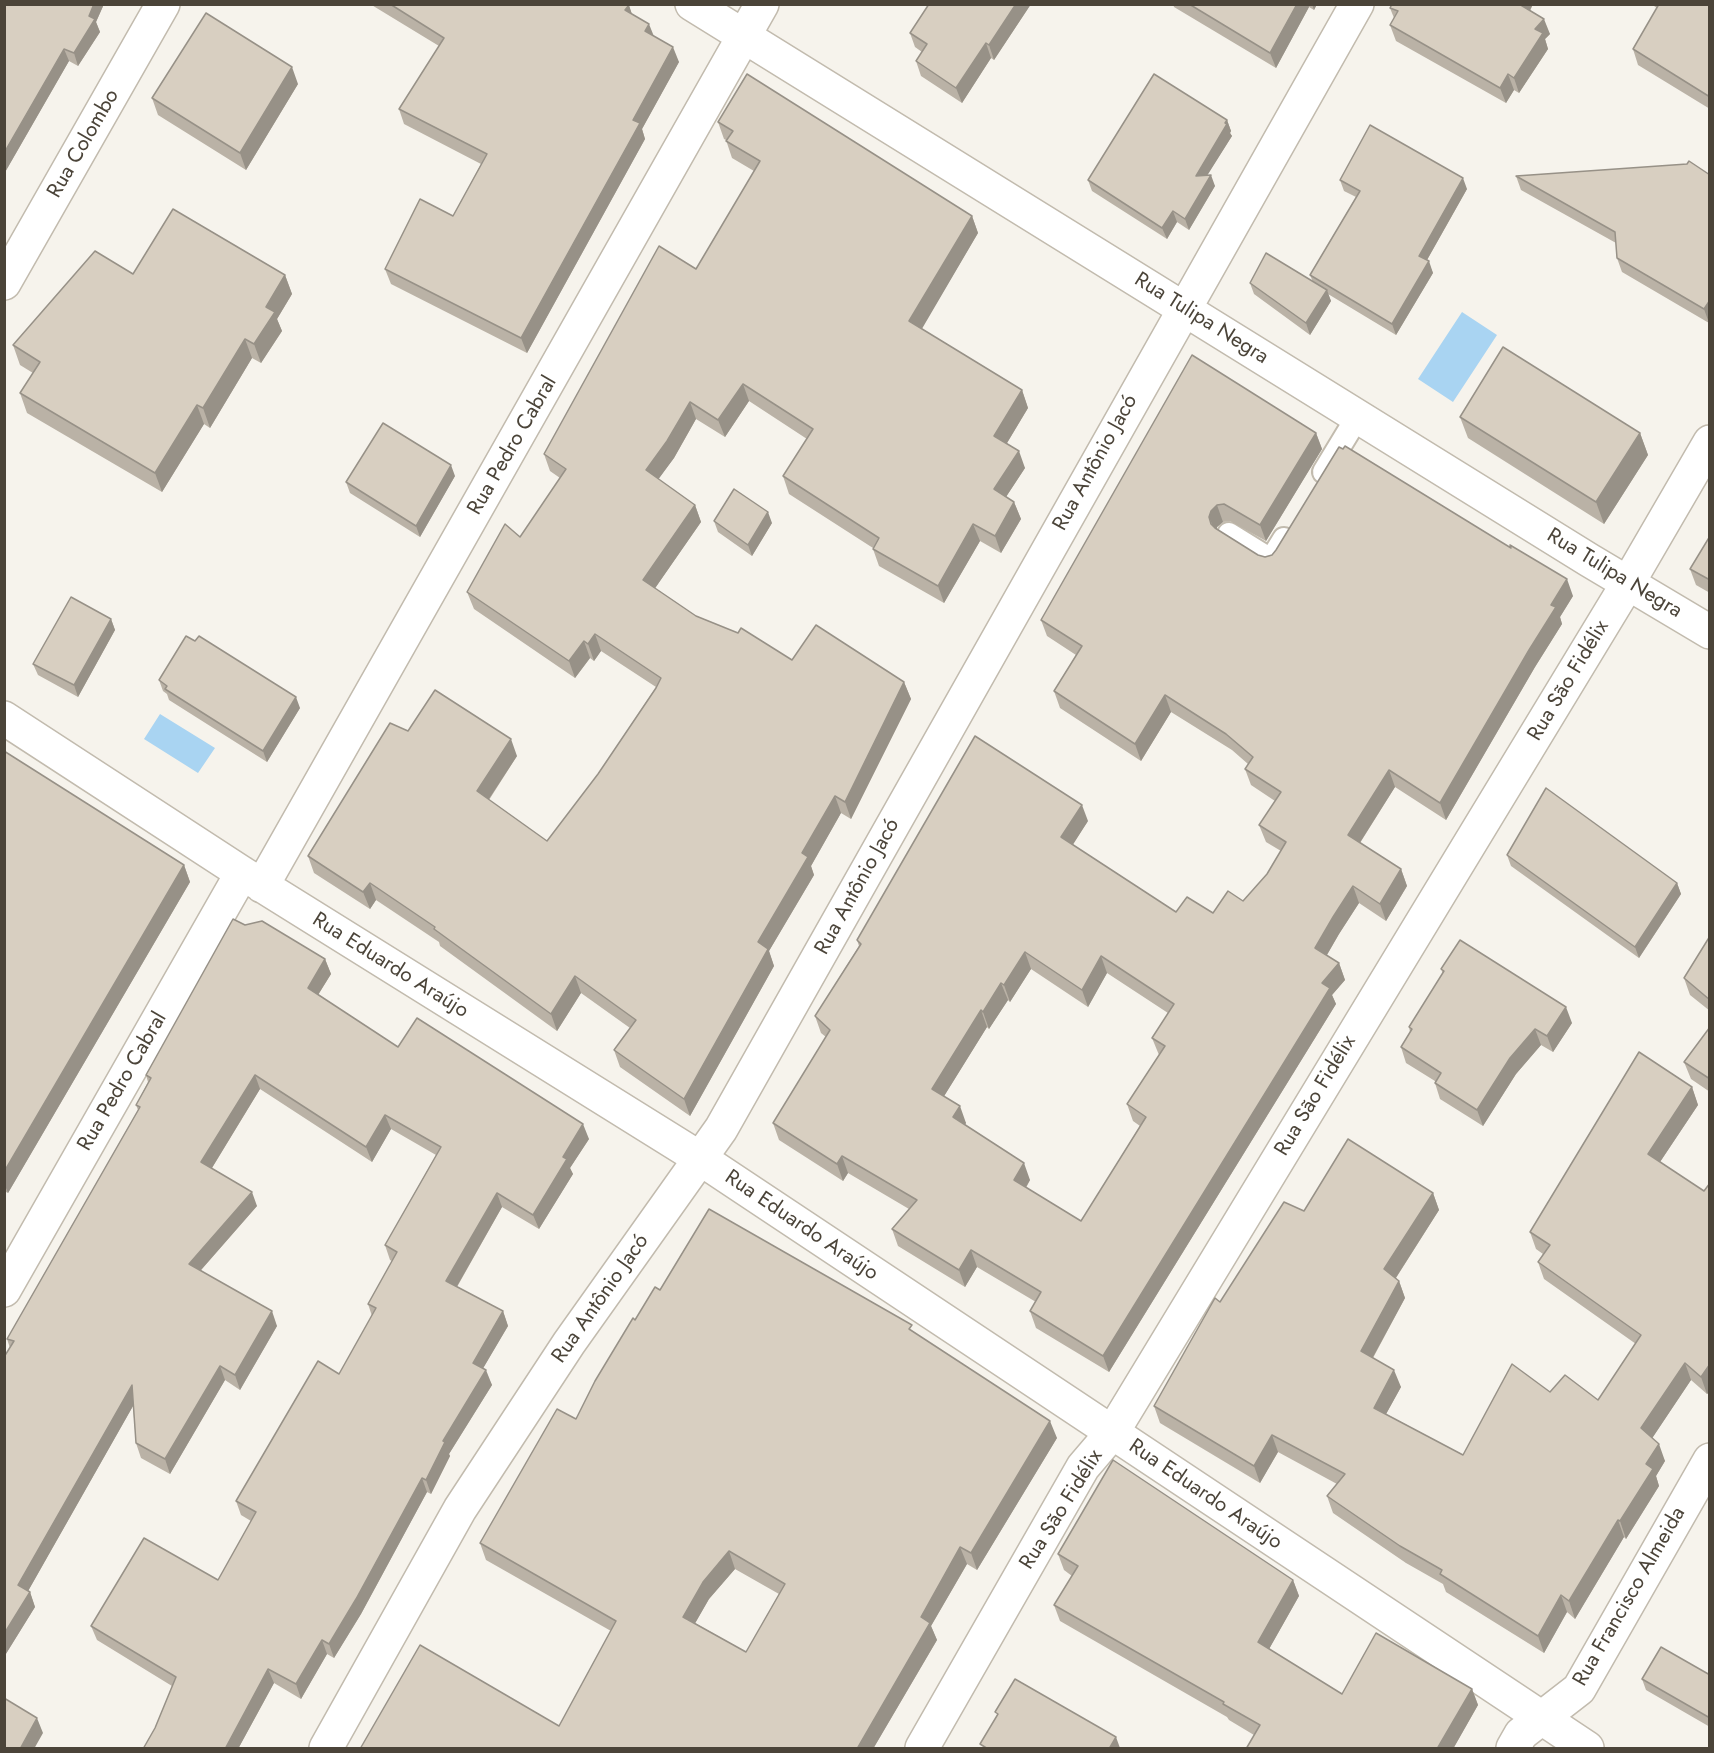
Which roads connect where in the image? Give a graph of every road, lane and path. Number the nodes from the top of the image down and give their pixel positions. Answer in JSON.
{"nodes":[{"id":1,"x":164,"y":4,"type":"edge"},
{"id":2,"x":692,"y":4,"type":"edge"},
{"id":3,"x":762,"y":4,"type":"edge"},
{"id":4,"x":1357,"y":4,"type":"edge"},
{"id":5,"x":745,"y":35,"type":"junction"},
{"id":6,"x":4,"y":283,"type":"edge"},
{"id":7,"x":1184,"y":308,"type":"junction"},
{"id":8,"x":1358,"y":416,"type":"junction"},
{"id":9,"x":1710,"y":442,"type":"edge"},
{"id":10,"x":1312,"y":492,"type":"edge"},
{"id":11,"x":1295,"y":521,"type":"edge"},
{"id":12,"x":1230,"y":534,"type":"edge"},
{"id":13,"x":1628,"y":583,"type":"junction"},
{"id":14,"x":1710,"y":632,"type":"edge"},
{"id":15,"x":4,"y":718,"type":"edge"},
{"id":16,"x":252,"y":880,"type":"junction"},
{"id":17,"x":701,"y":1159,"type":"junction"},
{"id":18,"x":4,"y":1290,"type":"edge"},
{"id":19,"x":1112,"y":1433,"type":"junction"},
{"id":20,"x":1710,"y":1460,"type":"edge"},
{"id":21,"x":1540,"y":1718,"type":"junction"},
{"id":22,"x":326,"y":1749,"type":"edge"},
{"id":23,"x":922,"y":1749,"type":"edge"},
{"id":24,"x":1513,"y":1749,"type":"edge"},
{"id":25,"x":1587,"y":1749,"type":"edge"}],
"edges":[{"from":1,"to":6,"type":"street","name":"Rua Colombo"},
{"from":2,"to":5,"type":"street","name":"Rua Tulipa Negra"},
{"from":3,"to":5,"type":"street","name":"Rua Pedro Cabral"},
{"from":4,"to":7,"type":"street","name":"Rua Antônio Jacó"},
{"from":5,"to":7,"type":"street","name":"Rua Tulipa Negra"},
{"from":5,"to":16,"type":"street","name":"Rua Pedro Cabral"},
{"from":7,"to":8,"type":"street","name":"Rua Tulipa Negra"},
{"from":7,"to":17,"type":"street","name":"Rua Antônio Jacó"},
{"from":8,"to":10,"type":"lane"},
{"from":8,"to":13,"type":"street","name":"Rua Tulipa Negra"},
{"from":9,"to":13,"type":"street","name":"Rua São Fidélix"},
{"from":11,"to":12,"type":"lane"},
{"from":13,"to":14,"type":"street","name":"Rua Tulipa Negra"},
{"from":13,"to":19,"type":"street","name":"Rua São Fidélix"},
{"from":15,"to":16,"type":"street","name":"Rua Eduardo Araújo"},
{"from":16,"to":17,"type":"street","name":"Rua Eduardo Araújo"},
{"from":16,"to":18,"type":"street","name":"Rua Pedro Cabral"},
{"from":17,"to":19,"type":"street","name":"Rua Eduardo Araújo"},
{"from":17,"to":22,"type":"street","name":"Rua Antônio Jacó"},
{"from":19,"to":21,"type":"street","name":"Rua Eduardo Araújo"},
{"from":19,"to":23,"type":"street","name":"Rua São Fidélix"},
{"from":20,"to":21,"type":"street","name":"Rua Francisco Almeida"},
{"from":21,"to":24,"type":"street","name":"Rua Francisco Almeida"},
{"from":21,"to":25,"type":"street","name":"Rua Eduardo Araújo"}]}
